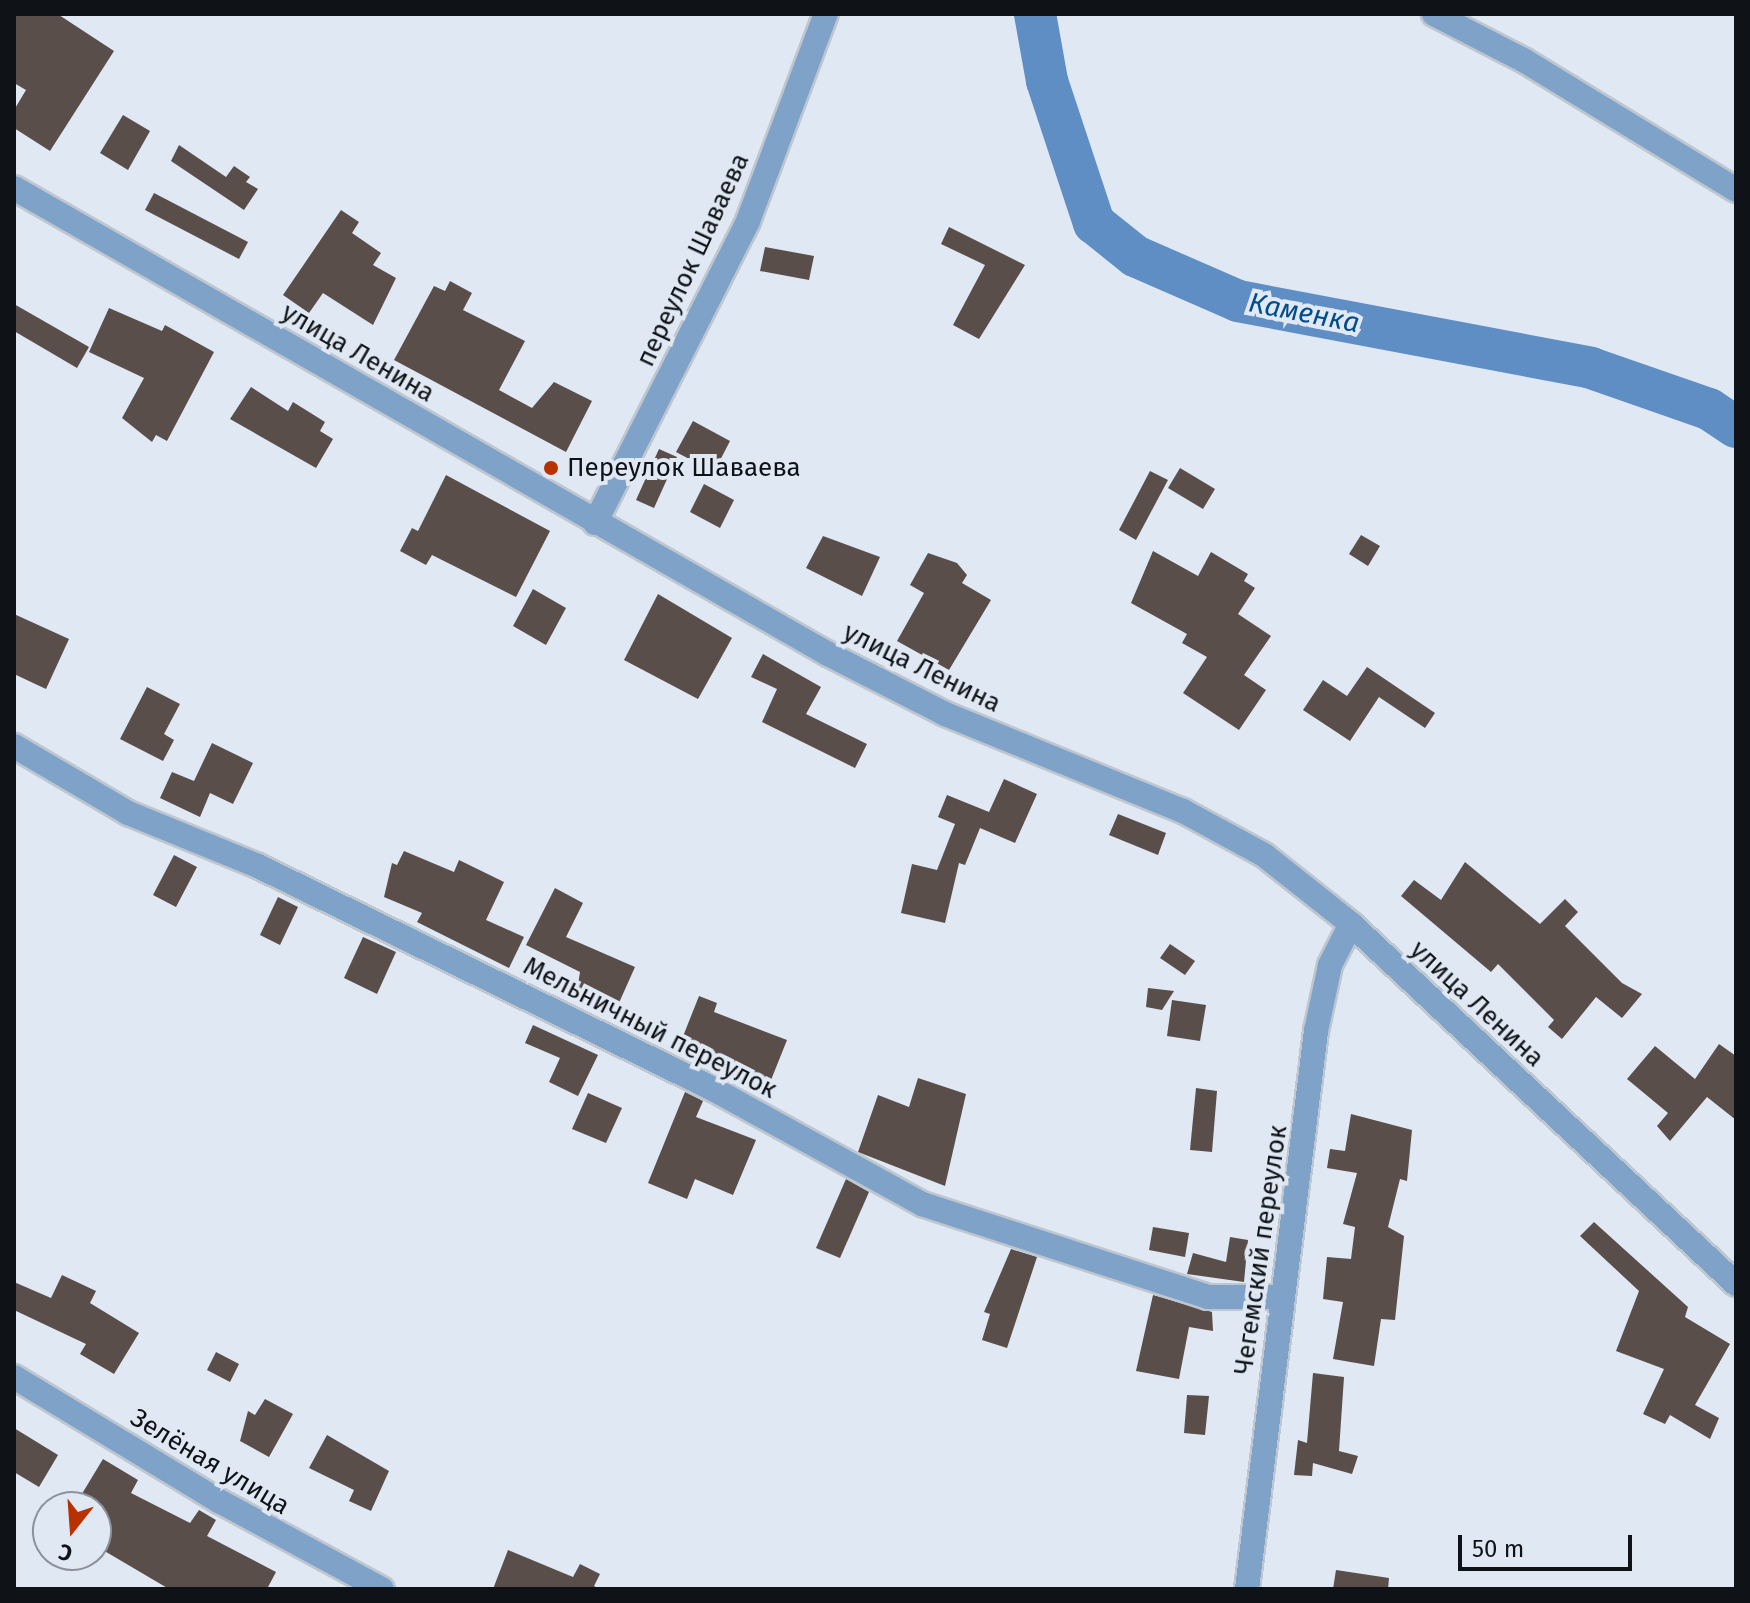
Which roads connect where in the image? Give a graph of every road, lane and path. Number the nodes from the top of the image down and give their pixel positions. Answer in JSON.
{"nodes":[{"id":1,"x":826,"y":14,"type":"edge"},
{"id":2,"x":1434,"y":14,"type":"edge"},
{"id":3,"x":14,"y":188,"type":"edge"},
{"id":4,"x":1736,"y":190,"type":"edge"},
{"id":5,"x":595,"y":523,"type":"junction"},
{"id":6,"x":14,"y":746,"type":"edge"},
{"id":7,"x":1351,"y":924,"type":"junction"},
{"id":8,"x":1736,"y":1284,"type":"edge"},
{"id":9,"x":1279,"y":1297,"type":"junction"},
{"id":10,"x":14,"y":1377,"type":"edge"},
{"id":11,"x":382,"y":1589,"type":"edge"},
{"id":12,"x":1247,"y":1589,"type":"edge"}],
"edges":[{"from":1,"to":5,"type":"street","name":"переулок Шаваева"},
{"from":2,"to":4,"type":"street"},
{"from":3,"to":5,"type":"street","name":"улица Ленина"},
{"from":5,"to":7,"type":"street","name":"улица Ленина"},
{"from":6,"to":9,"type":"street","name":"Мельничный переулок"},
{"from":7,"to":8,"type":"street","name":"улица Ленина"},
{"from":7,"to":9,"type":"street","name":"Чегемский переулок"},
{"from":9,"to":12,"type":"street","name":"Чегемский переулок"},
{"from":10,"to":11,"type":"street","name":"Зелёная улица"}]}
